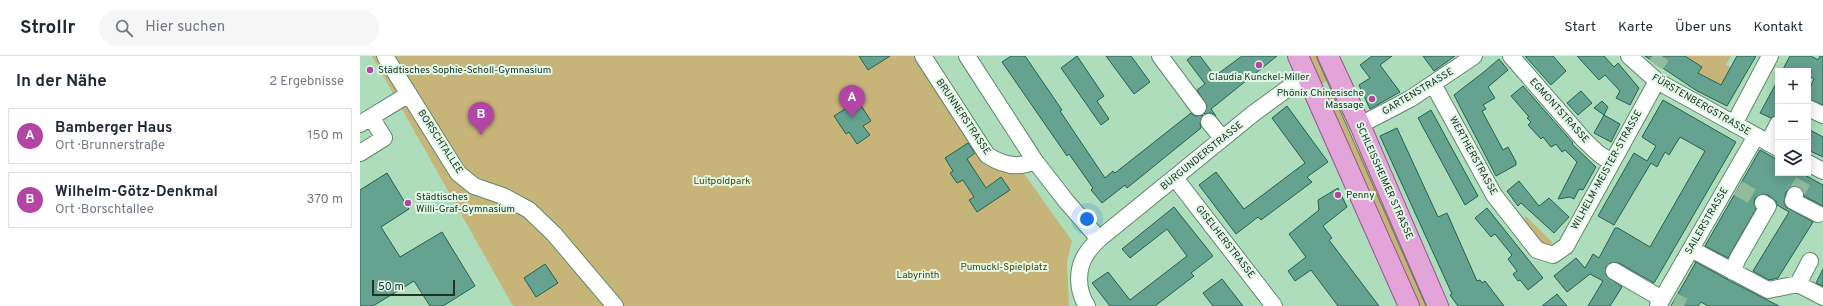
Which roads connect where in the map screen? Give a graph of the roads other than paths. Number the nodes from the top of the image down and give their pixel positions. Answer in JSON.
{"nodes":[{"id":1,"x":385,"y":56,"type":"edge"},
{"id":2,"x":923,"y":56,"type":"edge"},
{"id":3,"x":968,"y":56,"type":"edge"},
{"id":4,"x":1160,"y":56,"type":"edge"},
{"id":5,"x":1298,"y":56,"type":"edge"},
{"id":6,"x":1328,"y":56,"type":"edge"},
{"id":7,"x":1474,"y":56,"type":"edge"},
{"id":8,"x":1511,"y":56,"type":"edge"},
{"id":9,"x":1629,"y":56,"type":"edge"},
{"id":10,"x":1770,"y":56,"type":"edge"},
{"id":11,"x":1654,"y":74,"type":"junction"},
{"id":12,"x":1306,"y":75,"type":"junction"},
{"id":13,"x":1433,"y":84,"type":"junction"},
{"id":14,"x":409,"y":94,"type":"junction"},
{"id":15,"x":1198,"y":107,"type":"dead end"},
{"id":16,"x":1811,"y":109,"type":"edge"},
{"id":17,"x":1823,"y":115,"type":"edge"},
{"id":18,"x":366,"y":120,"type":"edge"},
{"id":19,"x":1209,"y":122,"type":"dead end"},
{"id":20,"x":1734,"y":124,"type":"junction"},
{"id":21,"x":1360,"y":126,"type":"junction"},
{"id":22,"x":1775,"y":129,"type":"edge"},
{"id":23,"x":1222,"y":138,"type":"junction"},
{"id":24,"x":1767,"y":142,"type":"edge"},
{"id":25,"x":360,"y":153,"type":"edge"},
{"id":26,"x":1035,"y":161,"type":"junction"},
{"id":27,"x":1611,"y":162,"type":"junction"},
{"id":28,"x":1175,"y":178,"type":"junction"},
{"id":29,"x":1796,"y":195,"type":"dead end"},
{"id":30,"x":1763,"y":203,"type":"dead end"},
{"id":31,"x":1818,"y":214,"type":"dead end"},
{"id":32,"x":1099,"y":239,"type":"junction"},
{"id":33,"x":1691,"y":249,"type":"junction"},
{"id":34,"x":1553,"y":255,"type":"joint"},
{"id":35,"x":1810,"y":261,"type":"dead end"},
{"id":36,"x":1614,"y":271,"type":"dead end"},
{"id":37,"x":1733,"y":272,"type":"junction"},
{"id":38,"x":1798,"y":284,"type":"junction"},
{"id":39,"x":1823,"y":297,"type":"edge"},
{"id":40,"x":1665,"y":300,"type":"edge"},
{"id":41,"x":615,"y":306,"type":"edge"},
{"id":42,"x":1086,"y":306,"type":"edge"},
{"id":43,"x":1274,"y":306,"type":"edge"},
{"id":44,"x":1409,"y":306,"type":"edge"},
{"id":45,"x":1438,"y":306,"type":"edge"}],
"edges":[{"from":1,"to":14,"type":"street","name":"BORSCHTALLEE"},
{"from":2,"to":26,"type":"street","name":"BRUNNERSTRASSE"},
{"from":3,"to":26,"type":"street"},
{"from":4,"to":15,"type":"street"},
{"from":5,"to":12,"type":"main road"},
{"from":6,"to":21,"type":"main road","name":"SCHLEISSHEIMER STRASSE"},
{"from":7,"to":13,"type":"street","name":"GARTENSTRASSE"},
{"from":8,"to":27,"type":"street","name":"EGMONTSTRASSE"},
{"from":9,"to":11,"type":"street","name":"FÜRSTENBERGSTRASSE"},
{"from":10,"to":20,"type":"street"},
{"from":11,"to":20,"type":"street","name":"FÜRSTENBERGSTRASSE"},
{"from":11,"to":27,"type":"street","name":"WILHELM-MEISTER-STRASSE"},
{"from":12,"to":23,"type":"street","name":"BURGUNDERSTRASSE"},
{"from":12,"to":44,"type":"main road"},
{"from":13,"to":21,"type":"street","name":"GARTENSTRASSE"},
{"from":13,"to":34,"type":"street","name":"WERTHERSTRASSE"},
{"from":14,"to":18,"type":"street"},
{"from":14,"to":41,"type":"street","name":"BORSCHTALLEE"},
{"from":16,"to":17,"type":"street"},
{"from":18,"to":25,"type":"street"},
{"from":19,"to":23,"type":"street"},
{"from":20,"to":24,"type":"street","name":"FÜRSTENBERGSTRASSE"},
{"from":21,"to":45,"type":"main road","name":"SCHLEISSHEIMER STRASSE"},
{"from":22,"to":24,"type":"street","name":"SAILERSTRASSE"},
{"from":23,"to":28,"type":"street","name":"BURGUNDERSTRASSE"},
{"from":24,"to":33,"type":"street","name":"SAILERSTRASSE"},
{"from":26,"to":32,"type":"street"},
{"from":27,"to":34,"type":"street","name":"WILHELM-MEISTER-STRASSE"},
{"from":28,"to":32,"type":"street","name":"BURGUNDERSTRASSE"},
{"from":28,"to":43,"type":"street","name":"GISELHERSTRASSE"},
{"from":29,"to":31,"type":"street"},
{"from":30,"to":37,"type":"street"},
{"from":32,"to":42,"type":"street"},
{"from":33,"to":37,"type":"street"},
{"from":33,"to":40,"type":"street","name":"SAILERSTRASSE"},
{"from":35,"to":38,"type":"street"},
{"from":36,"to":40,"type":"street"},
{"from":37,"to":38,"type":"street"},
{"from":38,"to":39,"type":"street"}]}
